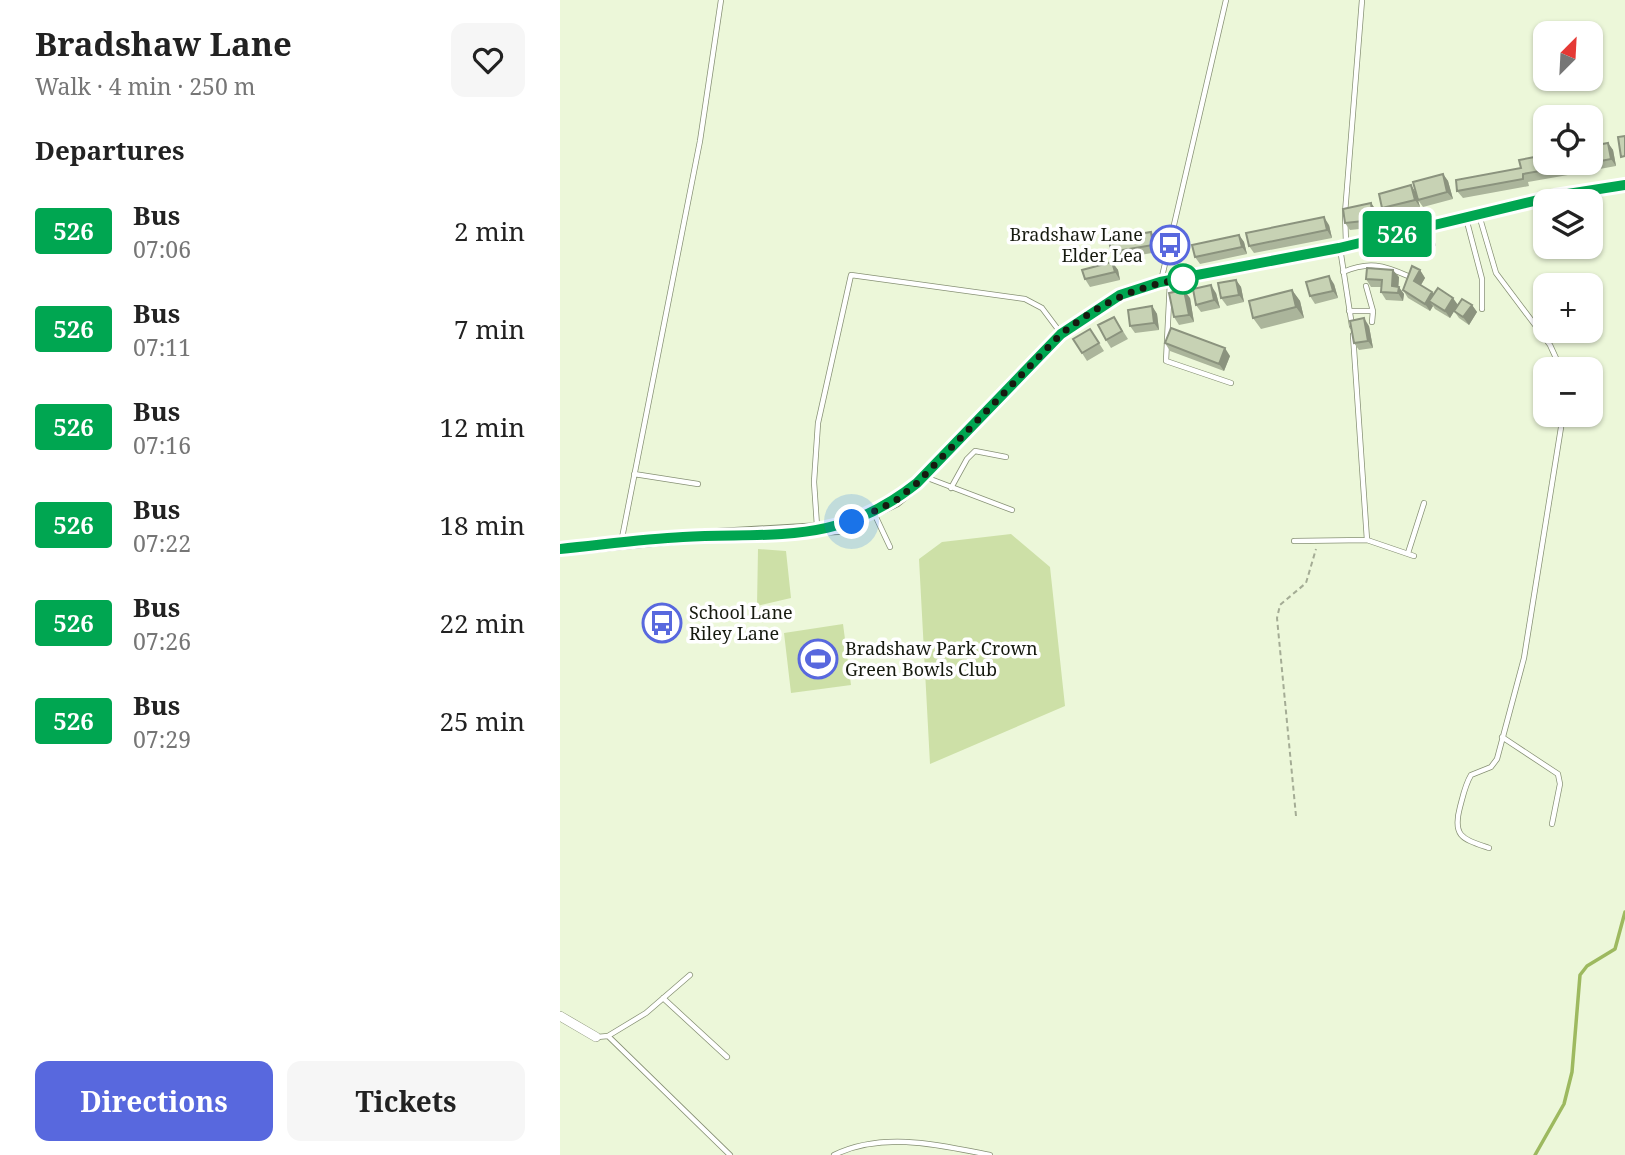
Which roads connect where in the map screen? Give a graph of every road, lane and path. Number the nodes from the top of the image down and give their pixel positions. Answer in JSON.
{"nodes":[{"id":1,"x":721,"y":0,"type":"edge"},
{"id":2,"x":1226,"y":0,"type":"edge"},
{"id":3,"x":1362,"y":0,"type":"edge"},
{"id":4,"x":1625,"y":185,"type":"edge"},
{"id":5,"x":1479,"y":214,"type":"junction"},
{"id":6,"x":1466,"y":217,"type":"junction"},
{"id":7,"x":1343,"y":247,"type":"junction"},
{"id":8,"x":1343,"y":272,"type":"junction"},
{"id":9,"x":1408,"y":276,"type":"edge"},
{"id":10,"x":1165,"y":282,"type":"junction"},
{"id":11,"x":1366,"y":286,"type":"edge"},
{"id":12,"x":1482,"y":309,"type":"dead end"},
{"id":13,"x":1349,"y":311,"type":"junction"},
{"id":14,"x":1373,"y":311,"type":"junction"},
{"id":15,"x":1372,"y":323,"type":"dead end"},
{"id":16,"x":1061,"y":334,"type":"junction"},
{"id":17,"x":1556,"y":357,"type":"edge"},
{"id":18,"x":1231,"y":383,"type":"dead end"},
{"id":19,"x":1561,"y":427,"type":"edge"},
{"id":20,"x":1006,"y":457,"type":"dead end"},
{"id":21,"x":634,"y":474,"type":"junction"},
{"id":22,"x":925,"y":476,"type":"junction"},
{"id":23,"x":698,"y":484,"type":"dead end"},
{"id":24,"x":951,"y":488,"type":"junction"},
{"id":25,"x":1424,"y":503,"type":"dead end"},
{"id":26,"x":1012,"y":510,"type":"dead end"},
{"id":27,"x":874,"y":512,"type":"junction"},
{"id":28,"x":818,"y":530,"type":"junction"},
{"id":29,"x":1323,"y":540,"type":"junction"},
{"id":30,"x":1367,"y":540,"type":"junction"},
{"id":31,"x":1294,"y":541,"type":"dead end"},
{"id":32,"x":621,"y":543,"type":"junction"},
{"id":33,"x":890,"y":547,"type":"dead end"},
{"id":34,"x":560,"y":549,"type":"edge"},
{"id":35,"x":1408,"y":553,"type":"junction"},
{"id":36,"x":1414,"y":556,"type":"dead end"},
{"id":37,"x":1502,"y":737,"type":"junction"},
{"id":38,"x":1296,"y":816,"type":"dead end"},
{"id":39,"x":1552,"y":824,"type":"dead end"},
{"id":40,"x":1489,"y":848,"type":"dead end"},
{"id":41,"x":690,"y":975,"type":"dead end"},
{"id":42,"x":663,"y":998,"type":"junction"},
{"id":43,"x":560,"y":1016,"type":"edge"},
{"id":44,"x":596,"y":1037,"type":"joint"},
{"id":45,"x":608,"y":1037,"type":"junction"},
{"id":46,"x":727,"y":1056,"type":"dead end"},
{"id":47,"x":730,"y":1155,"type":"edge"},
{"id":48,"x":834,"y":1155,"type":"edge"},
{"id":49,"x":990,"y":1155,"type":"edge"}],
"edges":[{"from":1,"to":21,"type":"lane"},
{"from":2,"to":10,"type":"lane"},
{"from":3,"to":7,"type":"lane"},
{"from":4,"to":5,"type":"street"},
{"from":5,"to":6,"type":"street"},
{"from":5,"to":17,"type":"lane"},
{"from":6,"to":7,"type":"street"},
{"from":6,"to":12,"type":"lane"},
{"from":7,"to":8,"type":"lane"},
{"from":7,"to":10,"type":"street"},
{"from":8,"to":9,"type":"lane"},
{"from":8,"to":13,"type":"lane"},
{"from":10,"to":16,"type":"street"},
{"from":10,"to":18,"type":"lane"},
{"from":11,"to":14,"type":"lane"},
{"from":13,"to":14,"type":"lane"},
{"from":13,"to":30,"type":"lane"},
{"from":14,"to":15,"type":"lane"},
{"from":16,"to":22,"type":"street"},
{"from":16,"to":28,"type":"lane"},
{"from":19,"to":37,"type":"lane"},
{"from":20,"to":24,"type":"lane"},
{"from":21,"to":23,"type":"lane"},
{"from":21,"to":32,"type":"lane"},
{"from":22,"to":24,"type":"lane"},
{"from":22,"to":27,"type":"street"},
{"from":24,"to":26,"type":"lane"},
{"from":25,"to":35,"type":"lane"},
{"from":27,"to":28,"type":"street"},
{"from":27,"to":33,"type":"lane"},
{"from":28,"to":32,"type":"street"},
{"from":29,"to":30,"type":"lane"},
{"from":29,"to":31,"type":"lane"},
{"from":29,"to":38,"type":"path"},
{"from":30,"to":35,"type":"lane"},
{"from":32,"to":34,"type":"street"},
{"from":35,"to":36,"type":"lane"},
{"from":37,"to":39,"type":"lane"},
{"from":37,"to":40,"type":"lane"},
{"from":41,"to":42,"type":"lane"},
{"from":42,"to":45,"type":"lane"},
{"from":42,"to":46,"type":"lane"},
{"from":43,"to":44,"type":"street"},
{"from":44,"to":45,"type":"lane"},
{"from":45,"to":47,"type":"lane"},
{"from":48,"to":49,"type":"lane"}]}
